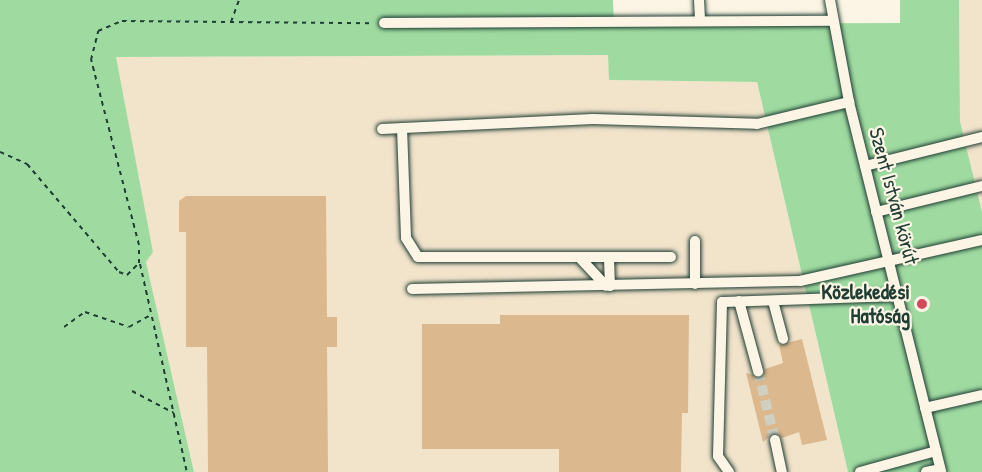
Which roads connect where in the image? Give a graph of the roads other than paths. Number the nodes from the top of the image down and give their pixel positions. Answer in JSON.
{"nodes":[{"id":1,"x":699,"y":0,"type":"edge"},
{"id":2,"x":830,"y":0,"type":"edge"},
{"id":3,"x":700,"y":21,"type":"junction"},
{"id":4,"x":832,"y":21,"type":"junction"},
{"id":5,"x":384,"y":23,"type":"road end"},
{"id":6,"x":849,"y":102,"type":"junction"},
{"id":7,"x":402,"y":128,"type":"junction"},
{"id":8,"x":382,"y":129,"type":"dead end"},
{"id":9,"x":982,"y":137,"type":"edge"},
{"id":10,"x":865,"y":166,"type":"junction"},
{"id":11,"x":982,"y":186,"type":"edge"},
{"id":12,"x":876,"y":212,"type":"junction"},
{"id":13,"x":982,"y":240,"type":"edge"},
{"id":14,"x":695,"y":241,"type":"dead end"},
{"id":15,"x":671,"y":257,"type":"dead end"},
{"id":16,"x":580,"y":258,"type":"junction"},
{"id":17,"x":609,"y":258,"type":"junction"},
{"id":18,"x":892,"y":261,"type":"junction"},
{"id":19,"x":695,"y":284,"type":"junction"},
{"id":20,"x":608,"y":286,"type":"junction"},
{"id":21,"x":412,"y":289,"type":"dead end"},
{"id":22,"x":898,"y":296,"type":"junction"},
{"id":23,"x":739,"y":301,"type":"junction"},
{"id":24,"x":773,"y":301,"type":"junction"},
{"id":25,"x":783,"y":339,"type":"dead end"},
{"id":26,"x":758,"y":371,"type":"tunnel mouth"},
{"id":27,"x":982,"y":394,"type":"edge"},
{"id":28,"x":925,"y":408,"type":"junction"},
{"id":29,"x":775,"y":440,"type":"tunnel mouth"},
{"id":30,"x":936,"y":451,"type":"junction"},
{"id":31,"x":940,"y":470,"type":"edge"},
{"id":32,"x":729,"y":472,"type":"edge"},
{"id":33,"x":782,"y":472,"type":"edge"},
{"id":34,"x":861,"y":472,"type":"edge"},
{"id":35,"x":926,"y":472,"type":"edge"}],
"edges":[{"from":1,"to":3,"type":"street"},
{"from":2,"to":4,"type":"street","name":"Szent István körút"},
{"from":3,"to":4,"type":"street"},
{"from":3,"to":5,"type":"street"},
{"from":4,"to":6,"type":"street","name":"Szent István körút"},
{"from":6,"to":7,"type":"street"},
{"from":6,"to":10,"type":"street","name":"Szent István körút"},
{"from":7,"to":8,"type":"street"},
{"from":7,"to":16,"type":"street"},
{"from":9,"to":10,"type":"street"},
{"from":10,"to":12,"type":"street","name":"Szent István körút"},
{"from":11,"to":12,"type":"street"},
{"from":12,"to":18,"type":"street","name":"Szent István körút"},
{"from":13,"to":18,"type":"street"},
{"from":14,"to":19,"type":"street"},
{"from":15,"to":17,"type":"street"},
{"from":16,"to":17,"type":"street"},
{"from":16,"to":20,"type":"street"},
{"from":17,"to":20,"type":"street"},
{"from":18,"to":19,"type":"street"},
{"from":18,"to":22,"type":"street","name":"Szent István körút"},
{"from":19,"to":20,"type":"street"},
{"from":20,"to":21,"type":"street"},
{"from":22,"to":24,"type":"street"},
{"from":22,"to":28,"type":"street","name":"Szent István körút"},
{"from":23,"to":24,"type":"street"},
{"from":23,"to":26,"type":"street"},
{"from":23,"to":32,"type":"street"},
{"from":24,"to":25,"type":"street"},
{"from":27,"to":28,"type":"street"},
{"from":28,"to":30,"type":"street","name":"Szent István körút"},
{"from":29,"to":33,"type":"street"},
{"from":30,"to":31,"type":"street","name":"Szent István körút"},
{"from":30,"to":34,"type":"street"},
{"from":31,"to":35,"type":"street"}]}
